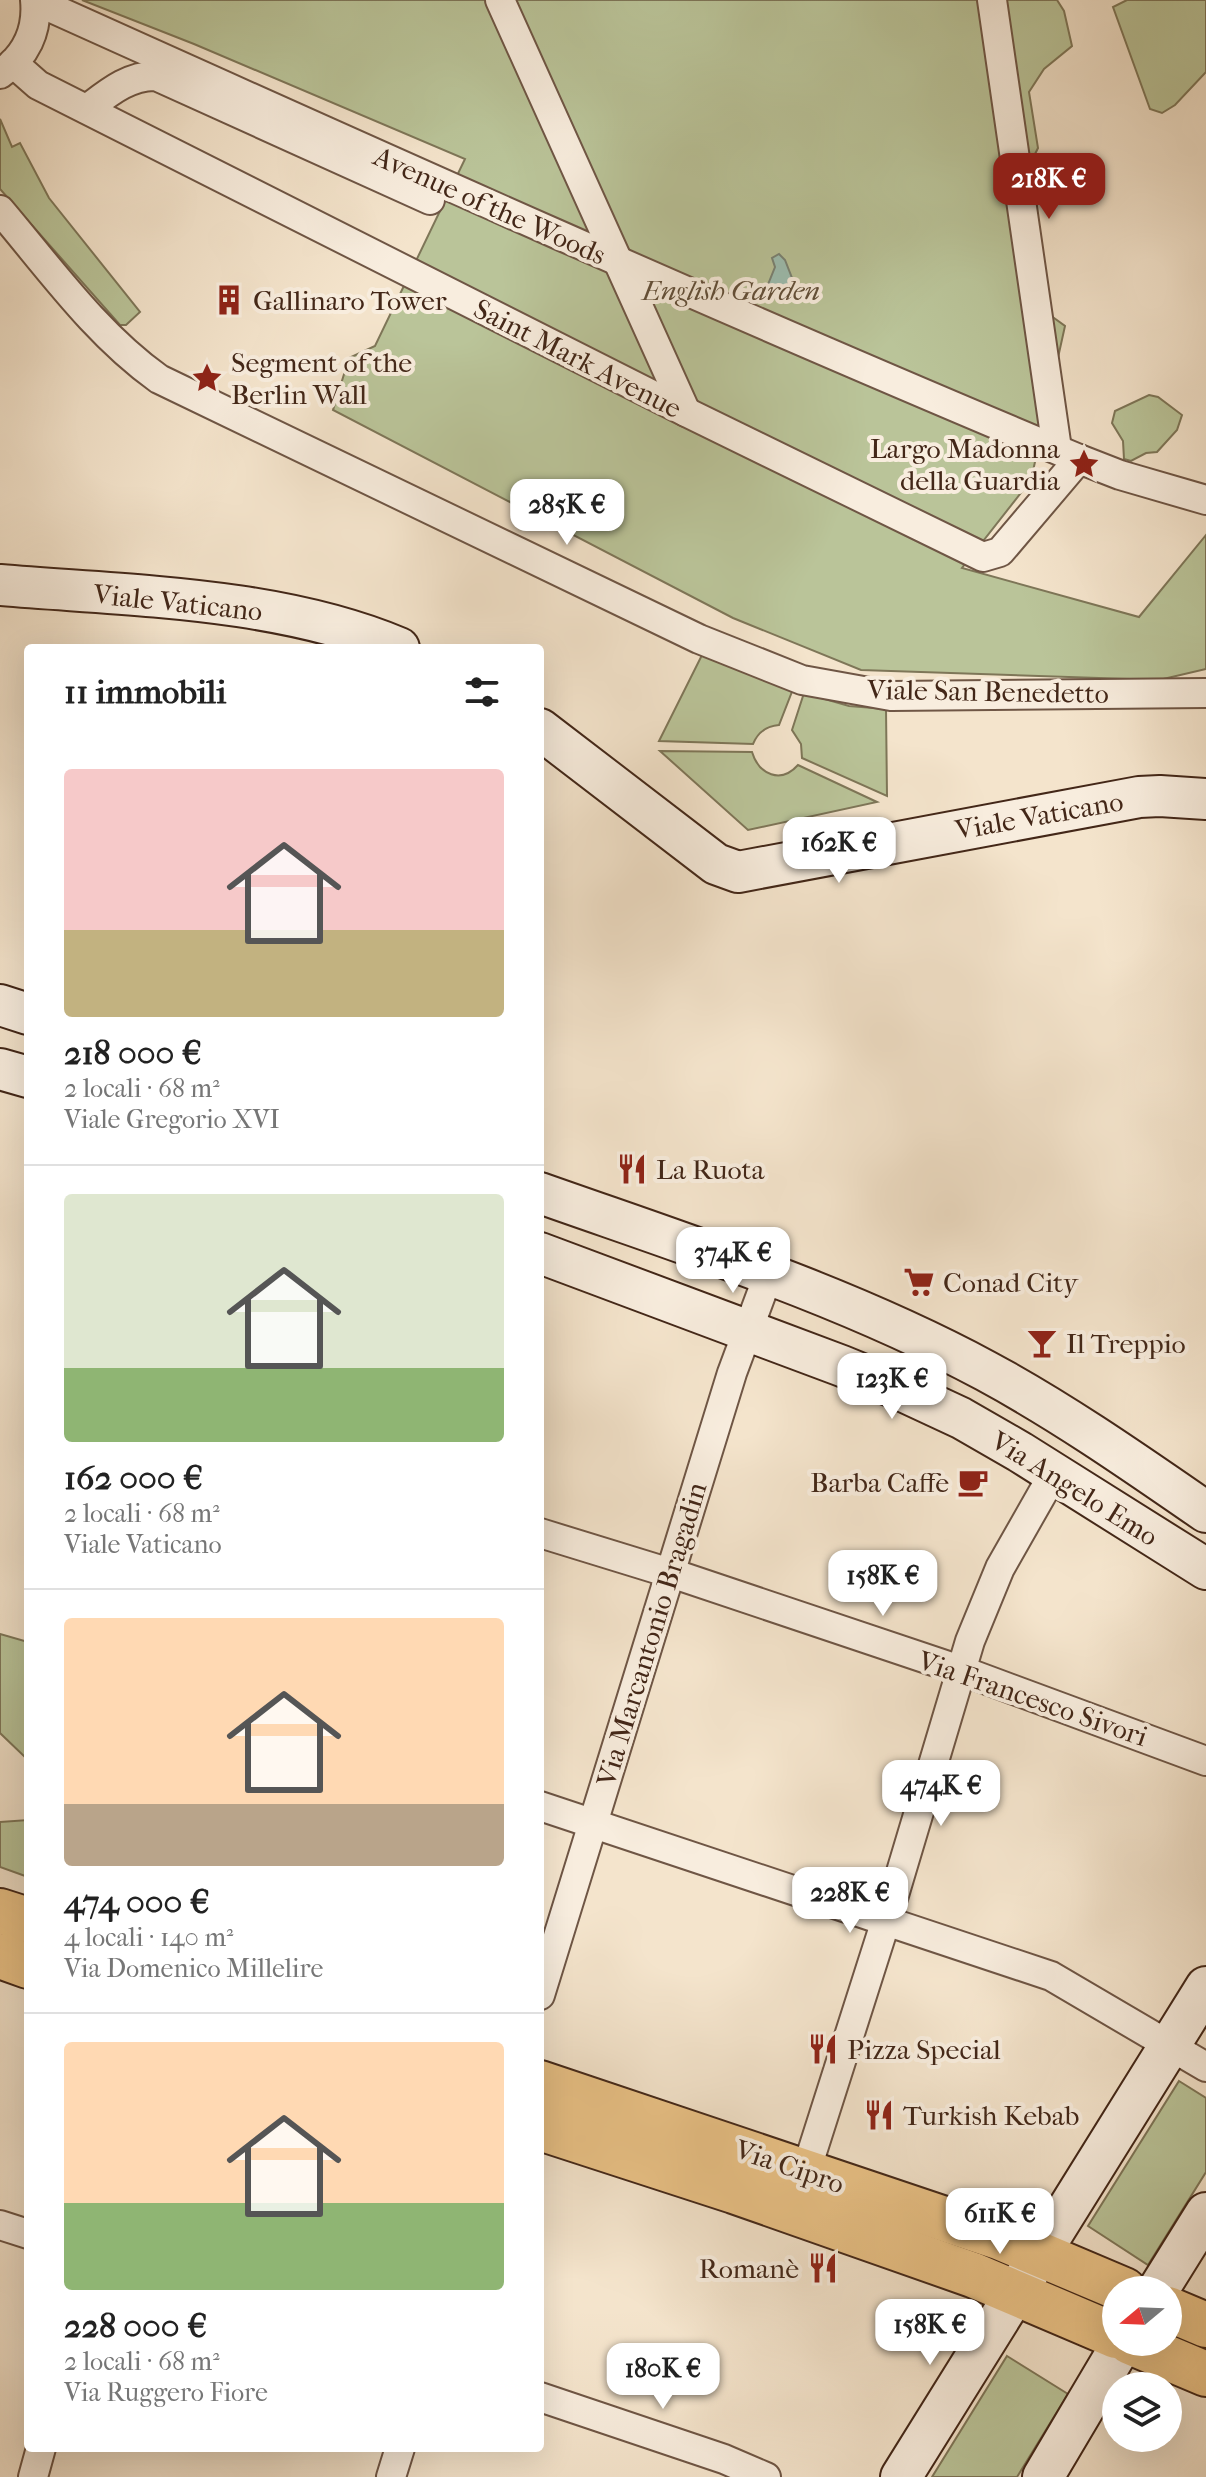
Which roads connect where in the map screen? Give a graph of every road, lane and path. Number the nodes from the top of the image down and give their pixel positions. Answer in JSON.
{"nodes":[{"id":1,"x":36,"y":0,"type":"edge"},
{"id":2,"x":500,"y":0,"type":"edge"},
{"id":3,"x":992,"y":0,"type":"edge"},
{"id":4,"x":6,"y":68,"type":"edge"},
{"id":5,"x":87,"y":109,"type":"junction"},
{"id":6,"x":430,"y":200,"type":"dead end"},
{"id":7,"x":0,"y":210,"type":"edge"},
{"id":8,"x":618,"y":262,"type":"junction"},
{"id":9,"x":686,"y":412,"type":"junction"},
{"id":10,"x":1068,"y":454,"type":"junction"},
{"id":11,"x":1206,"y":500,"type":"edge"},
{"id":12,"x":0,"y":585,"type":"edge"},
{"id":13,"x":388,"y":644,"type":"edge"},
{"id":14,"x":1206,"y":693,"type":"edge"},
{"id":15,"x":544,"y":732,"type":"edge"},
{"id":16,"x":1206,"y":799,"type":"edge"},
{"id":17,"x":0,"y":1005,"type":"edge"},
{"id":18,"x":24,"y":1013,"type":"edge"},
{"id":19,"x":0,"y":1069,"type":"edge"},
{"id":20,"x":24,"y":1076,"type":"edge"},
{"id":21,"x":544,"y":1194,"type":"edge"},
{"id":22,"x":544,"y":1255,"type":"edge"},
{"id":23,"x":768,"y":1276,"type":"junction"},
{"id":24,"x":746,"y":1332,"type":"junction"},
{"id":25,"x":1054,"y":1473,"type":"junction"},
{"id":26,"x":1206,"y":1512,"type":"edge"},
{"id":27,"x":544,"y":1534,"type":"edge"},
{"id":28,"x":1206,"y":1569,"type":"edge"},
{"id":29,"x":669,"y":1572,"type":"junction"},
{"id":30,"x":960,"y":1670,"type":"junction"},
{"id":31,"x":1206,"y":1761,"type":"edge"},
{"id":32,"x":544,"y":1807,"type":"edge"},
{"id":33,"x":592,"y":1822,"type":"junction"},
{"id":34,"x":0,"y":1911,"type":"edge"},
{"id":35,"x":24,"y":1919,"type":"edge"},
{"id":36,"x":885,"y":1920,"type":"junction"},
{"id":37,"x":0,"y":1956,"type":"edge"},
{"id":38,"x":24,"y":1965,"type":"edge"},
{"id":39,"x":544,"y":1982,"type":"edge"},
{"id":40,"x":1206,"y":1987,"type":"edge"},
{"id":41,"x":1169,"y":2045,"type":"junction"},
{"id":42,"x":1206,"y":2067,"type":"edge"},
{"id":43,"x":544,"y":2084,"type":"edge"},
{"id":44,"x":544,"y":2129,"type":"edge"},
{"id":45,"x":806,"y":2171,"type":"junction"},
{"id":46,"x":1206,"y":2213,"type":"edge"},
{"id":47,"x":0,"y":2225,"type":"edge"},
{"id":48,"x":24,"y":2233,"type":"edge"},
{"id":49,"x":1040,"y":2252,"type":"junction"},
{"id":50,"x":1167,"y":2276,"type":"edge"},
{"id":51,"x":1102,"y":2280,"type":"edge"},
{"id":52,"x":1015,"y":2292,"type":"junction"},
{"id":53,"x":1182,"y":2315,"type":"edge"},
{"id":54,"x":1206,"y":2325,"type":"edge"},
{"id":55,"x":1102,"y":2330,"type":"edge"},
{"id":56,"x":1115,"y":2356,"type":"edge"},
{"id":57,"x":1163,"y":2356,"type":"edge"},
{"id":58,"x":1206,"y":2374,"type":"edge"},
{"id":59,"x":544,"y":2398,"type":"edge"},
{"id":60,"x":40,"y":2452,"type":"edge"},
{"id":61,"x":399,"y":2452,"type":"edge"},
{"id":62,"x":33,"y":2477,"type":"edge"},
{"id":63,"x":391,"y":2477,"type":"edge"},
{"id":64,"x":766,"y":2477,"type":"edge"},
{"id":65,"x":901,"y":2477,"type":"edge"},
{"id":66,"x":1043,"y":2477,"type":"edge"}],
"edges":[{"from":1,"to":4,"type":"street"},
{"from":1,"to":8,"type":"street","name":"Avenue of the Woods"},
{"from":2,"to":8,"type":"street"},
{"from":3,"to":10,"type":"street"},
{"from":4,"to":5,"type":"street","name":"Saint Mark Avenue"},
{"from":5,"to":6,"type":"street"},
{"from":5,"to":9,"type":"street","name":"Saint Mark Avenue"},
{"from":7,"to":14,"type":"street","name":"Viale San Benedetto"},
{"from":8,"to":9,"type":"street"},
{"from":8,"to":10,"type":"street","name":"Avenue of the Woods"},
{"from":9,"to":10,"type":"street","name":"Saint Mark Avenue"},
{"from":10,"to":11,"type":"street","name":"Avenue of the Woods"},
{"from":12,"to":13,"type":"main road","name":"Viale Vaticano"},
{"from":15,"to":16,"type":"main road","name":"Viale Vaticano"},
{"from":17,"to":18,"type":"main road"},
{"from":19,"to":20,"type":"main road"},
{"from":21,"to":23,"type":"main road","name":"Via Angelo Emo"},
{"from":22,"to":24,"type":"main road","name":"Via Angelo Emo"},
{"from":23,"to":24,"type":"street","name":"Via Marcantonio Bragadin"},
{"from":23,"to":26,"type":"main road","name":"Via Angelo Emo"},
{"from":24,"to":25,"type":"main road","name":"Via Angelo Emo"},
{"from":24,"to":29,"type":"street","name":"Via Marcantonio Bragadin"},
{"from":25,"to":28,"type":"main road","name":"Via Angelo Emo"},
{"from":25,"to":30,"type":"street"},
{"from":27,"to":29,"type":"street","name":"Via Francesco Sivori"},
{"from":29,"to":30,"type":"street","name":"Via Francesco Sivori"},
{"from":29,"to":33,"type":"street","name":"Via Marcantonio Bragadin"},
{"from":30,"to":31,"type":"street","name":"Via Francesco Sivori"},
{"from":30,"to":36,"type":"street"},
{"from":32,"to":33,"type":"street"},
{"from":33,"to":36,"type":"street"},
{"from":33,"to":39,"type":"street","name":"Via Marcantonio Bragadin"},
{"from":34,"to":35,"type":"main road"},
{"from":36,"to":41,"type":"street"},
{"from":36,"to":45,"type":"street"},
{"from":37,"to":38,"type":"main road"},
{"from":40,"to":41,"type":"main road"},
{"from":41,"to":42,"type":"street"},
{"from":41,"to":49,"type":"main road"},
{"from":43,"to":45,"type":"main road","name":"Via Cipro"},
{"from":44,"to":52,"type":"main road","name":"Via Cipro"},
{"from":45,"to":49,"type":"main road","name":"Via Cipro"},
{"from":46,"to":50,"type":"main road"},
{"from":47,"to":48,"type":"street"},
{"from":49,"to":51,"type":"main road","name":"Via Cipro"},
{"from":49,"to":52,"type":"main road"},
{"from":52,"to":55,"type":"main road","name":"Via Cipro"},
{"from":52,"to":65,"type":"main road"},
{"from":53,"to":54,"type":"main road"},
{"from":56,"to":66,"type":"main road"},
{"from":57,"to":58,"type":"main road"},
{"from":59,"to":64,"type":"street"},
{"from":60,"to":62,"type":"street"},
{"from":61,"to":63,"type":"street"}]}
